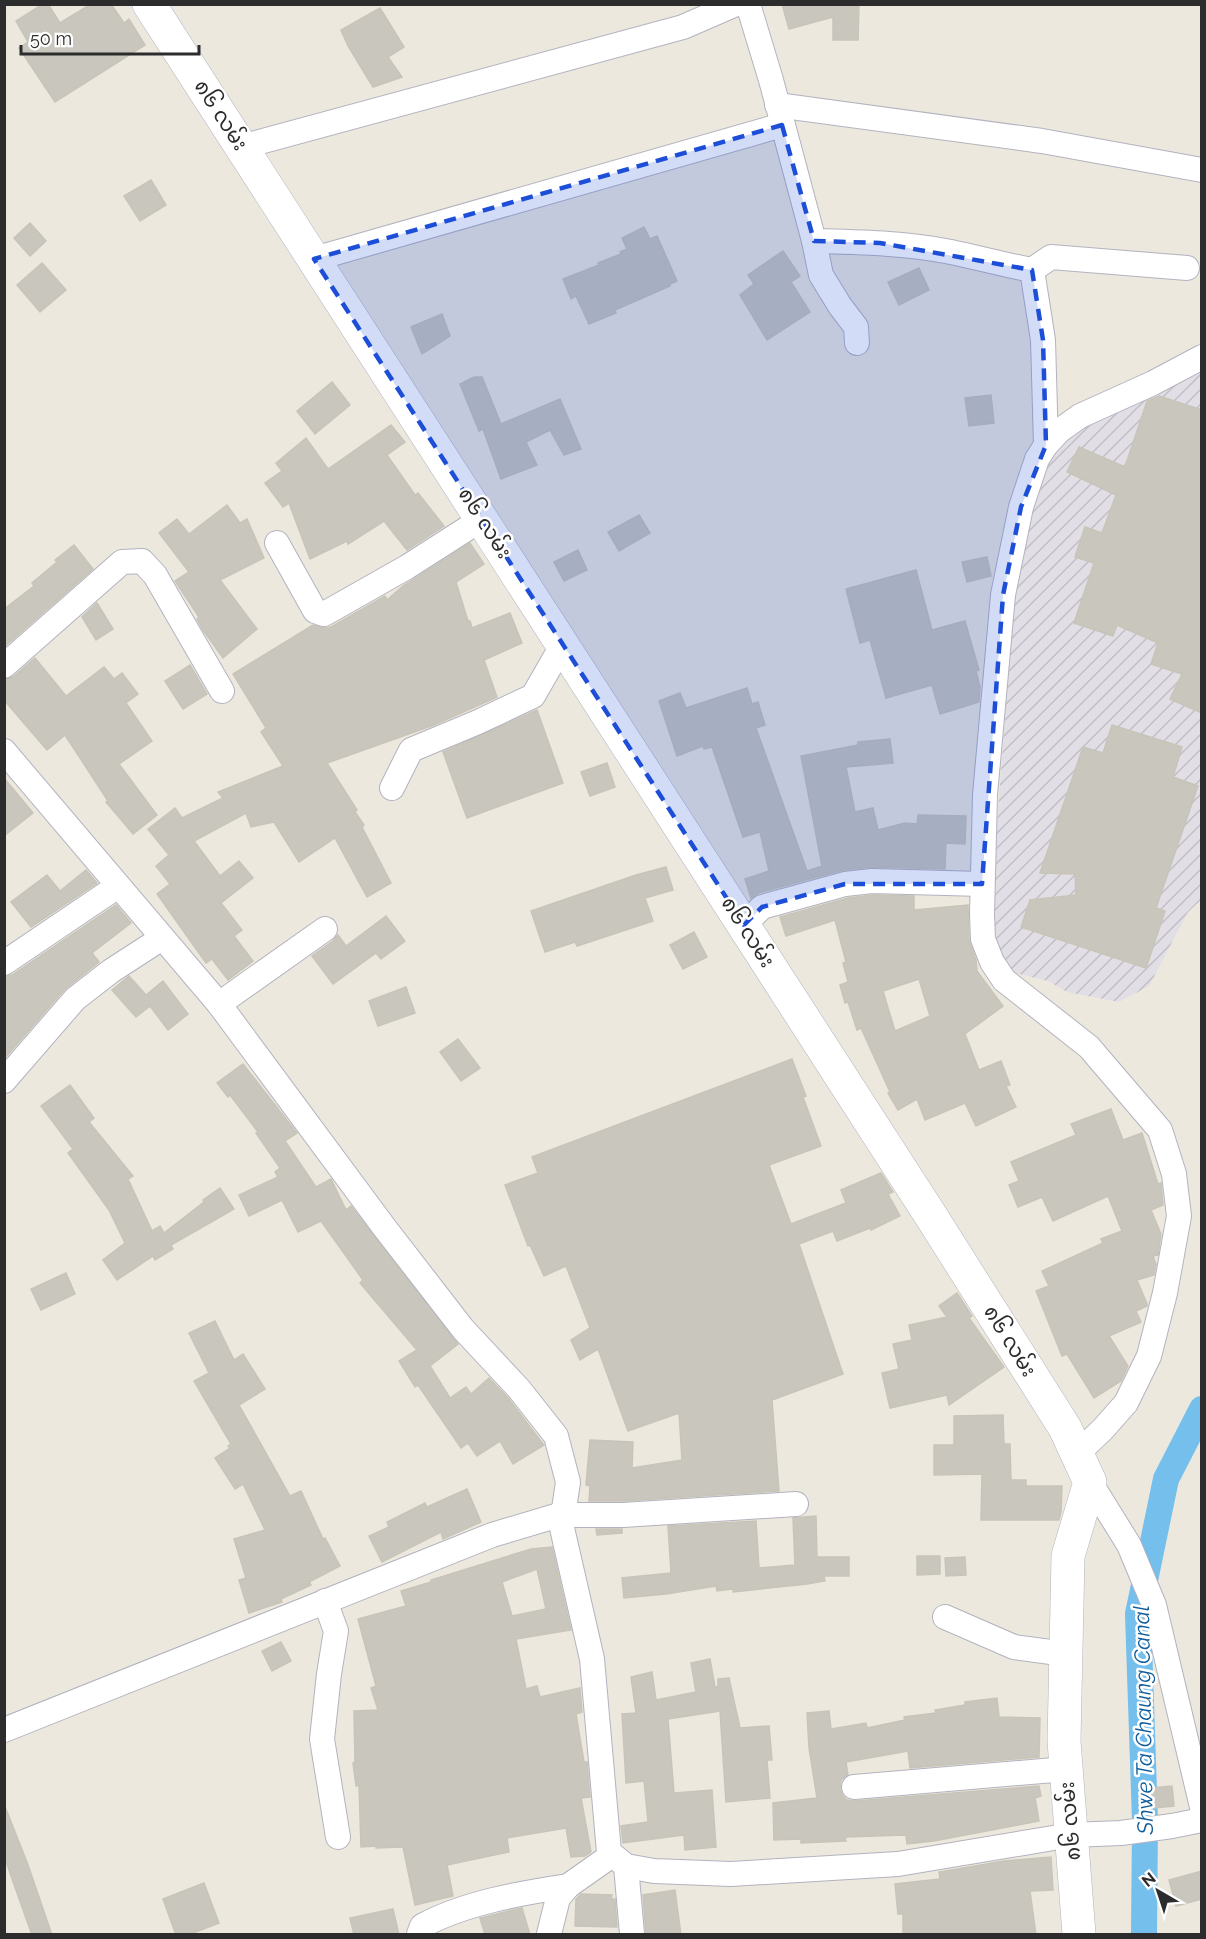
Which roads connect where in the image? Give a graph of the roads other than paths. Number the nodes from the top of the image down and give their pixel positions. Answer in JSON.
{"nodes":[{"id":1,"x":149,"y":4,"type":"edge"},
{"id":2,"x":736,"y":4,"type":"edge"},
{"id":3,"x":747,"y":4,"type":"edge"},
{"id":4,"x":780,"y":115,"type":"junction"},
{"id":5,"x":241,"y":147,"type":"junction"},
{"id":6,"x":1202,"y":170,"type":"edge"},
{"id":7,"x":814,"y":241,"type":"junction"},
{"id":8,"x":314,"y":259,"type":"junction"},
{"id":9,"x":1187,"y":268,"type":"dead end"},
{"id":10,"x":1032,"y":270,"type":"junction"},
{"id":11,"x":857,"y":343,"type":"dead end"},
{"id":12,"x":1202,"y":357,"type":"edge"},
{"id":13,"x":1046,"y":445,"type":"junction"},
{"id":14,"x":482,"y":519,"type":"junction"},
{"id":15,"x":277,"y":543,"type":"dead end"},
{"id":16,"x":563,"y":644,"type":"junction"},
{"id":17,"x":4,"y":666,"type":"edge"},
{"id":18,"x":222,"y":691,"type":"dead end"},
{"id":19,"x":4,"y":751,"type":"edge"},
{"id":20,"x":392,"y":788,"type":"dead end"},
{"id":21,"x":982,"y":884,"type":"junction"},
{"id":22,"x":118,"y":886,"type":"junction"},
{"id":23,"x":744,"y":925,"type":"junction"},
{"id":24,"x":325,"y":929,"type":"dead end"},
{"id":25,"x":162,"y":938,"type":"junction"},
{"id":26,"x":4,"y":963,"type":"edge"},
{"id":27,"x":219,"y":1004,"type":"junction"},
{"id":28,"x":4,"y":1081,"type":"edge"},
{"id":29,"x":1083,"y":1468,"type":"junction"},
{"id":30,"x":796,"y":1504,"type":"dead end"},
{"id":31,"x":560,"y":1515,"type":"junction"},
{"id":32,"x":325,"y":1601,"type":"junction"},
{"id":33,"x":945,"y":1617,"type":"dead end"},
{"id":34,"x":1066,"y":1654,"type":"junction"},
{"id":35,"x":4,"y":1730,"type":"edge"},
{"id":36,"x":1066,"y":1768,"type":"junction"},
{"id":37,"x":854,"y":1787,"type":"dead end"},
{"id":38,"x":1202,"y":1807,"type":"edge"},
{"id":39,"x":1202,"y":1820,"type":"edge"},
{"id":40,"x":1071,"y":1836,"type":"junction"},
{"id":41,"x":338,"y":1837,"type":"dead end"},
{"id":42,"x":619,"y":1860,"type":"junction"},
{"id":43,"x":568,"y":1886,"type":"junction"},
{"id":44,"x":419,"y":1935,"type":"edge"},
{"id":45,"x":549,"y":1935,"type":"edge"},
{"id":46,"x":632,"y":1935,"type":"edge"},
{"id":47,"x":1079,"y":1935,"type":"edge"}],
"edges":[{"from":1,"to":5,"type":"street","name":"၈၆ လမ်း"},
{"from":2,"to":5,"type":"street"},
{"from":3,"to":4,"type":"street"},
{"from":4,"to":6,"type":"street"},
{"from":4,"to":7,"type":"street"},
{"from":4,"to":8,"type":"street"},
{"from":5,"to":8,"type":"street","name":"၈၆ လမ်း"},
{"from":7,"to":10,"type":"street"},
{"from":7,"to":11,"type":"street"},
{"from":8,"to":14,"type":"street","name":"၈၆ လမ်း"},
{"from":9,"to":10,"type":"street"},
{"from":10,"to":13,"type":"street"},
{"from":12,"to":13,"type":"street"},
{"from":13,"to":21,"type":"street"},
{"from":14,"to":15,"type":"street"},
{"from":14,"to":16,"type":"street","name":"၈၆ လမ်း"},
{"from":16,"to":20,"type":"street"},
{"from":16,"to":23,"type":"street","name":"၈၆ လမ်း"},
{"from":17,"to":18,"type":"street"},
{"from":19,"to":22,"type":"street"},
{"from":21,"to":23,"type":"street"},
{"from":21,"to":29,"type":"street"},
{"from":22,"to":25,"type":"street"},
{"from":22,"to":26,"type":"street"},
{"from":23,"to":29,"type":"street","name":"၈၆ လမ်း"},
{"from":24,"to":27,"type":"street"},
{"from":25,"to":27,"type":"street"},
{"from":25,"to":28,"type":"street"},
{"from":27,"to":31,"type":"street"},
{"from":29,"to":34,"type":"street","name":"၈၆ လမ်း"},
{"from":29,"to":38,"type":"street"},
{"from":30,"to":31,"type":"street"},
{"from":31,"to":32,"type":"street"},
{"from":31,"to":42,"type":"street"},
{"from":32,"to":35,"type":"street"},
{"from":32,"to":41,"type":"street"},
{"from":33,"to":34,"type":"street"},
{"from":34,"to":36,"type":"street","name":"၈၆ လမ်း"},
{"from":36,"to":37,"type":"street"},
{"from":36,"to":40,"type":"street","name":"၈၆ လမ်း"},
{"from":39,"to":40,"type":"street"},
{"from":40,"to":42,"type":"street"},
{"from":40,"to":47,"type":"street","name":"၈၆ လမ်း"},
{"from":42,"to":43,"type":"street"},
{"from":42,"to":46,"type":"street"},
{"from":43,"to":44,"type":"street"},
{"from":43,"to":45,"type":"street"}]}
